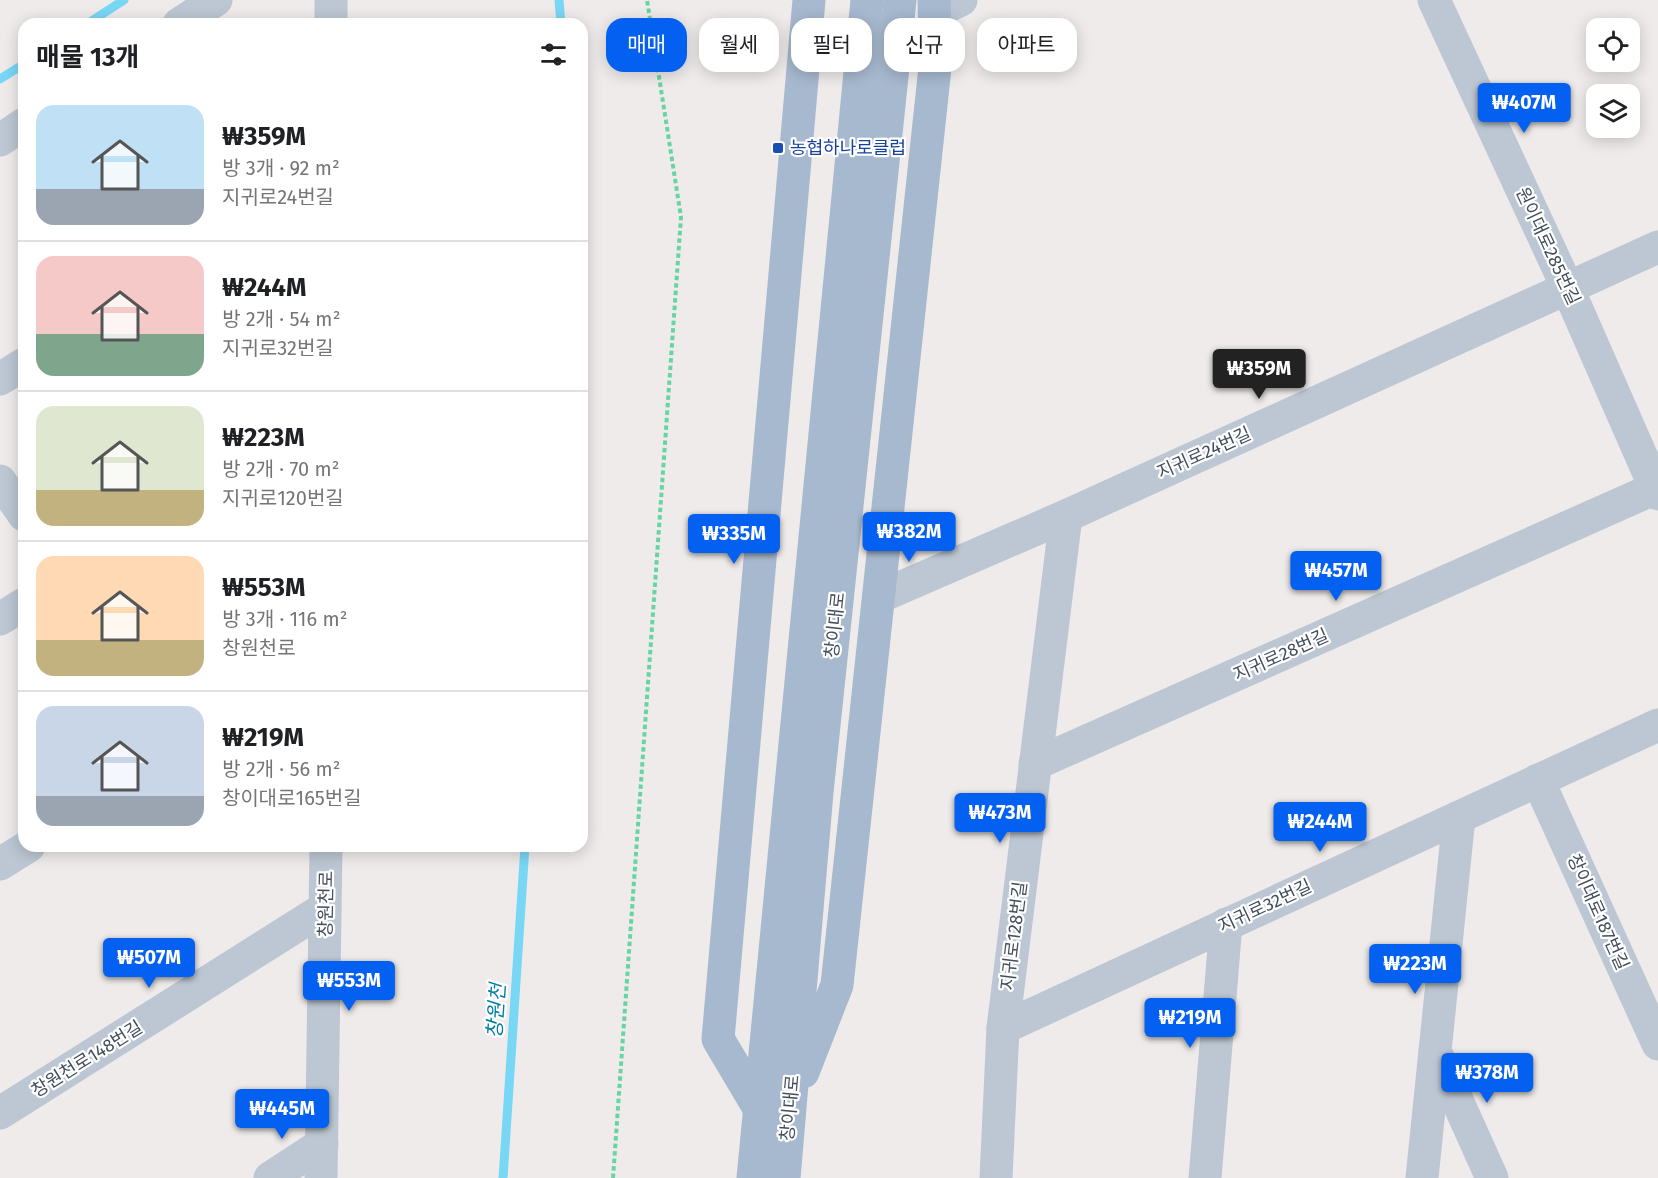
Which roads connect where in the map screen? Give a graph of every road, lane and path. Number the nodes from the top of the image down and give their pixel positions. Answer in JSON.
{"nodes":[{"id":1,"x":216,"y":0,"type":"edge"},
{"id":2,"x":331,"y":0,"type":"edge"},
{"id":3,"x":647,"y":0,"type":"edge"},
{"id":4,"x":809,"y":0,"type":"edge"},
{"id":5,"x":867,"y":0,"type":"edge"},
{"id":6,"x":900,"y":0,"type":"edge"},
{"id":7,"x":1434,"y":0,"type":"edge"},
{"id":8,"x":943,"y":4,"type":"edge"},
{"id":9,"x":188,"y":18,"type":"edge"},
{"id":10,"x":331,"y":18,"type":"edge"},
{"id":11,"x":18,"y":128,"type":"edge"},
{"id":12,"x":0,"y":140,"type":"edge"},
{"id":13,"x":1658,"y":248,"type":"edge"},
{"id":14,"x":1568,"y":289,"type":"junction"},
{"id":15,"x":18,"y":368,"type":"edge"},
{"id":16,"x":0,"y":379,"type":"edge"},
{"id":17,"x":0,"y":480,"type":"edge"},
{"id":18,"x":1657,"y":489,"type":"edge"},
{"id":19,"x":18,"y":506,"type":"edge"},
{"id":20,"x":1066,"y":516,"type":"junction"},
{"id":21,"x":879,"y":597,"type":"junction"},
{"id":22,"x":18,"y":608,"type":"edge"},
{"id":23,"x":0,"y":619,"type":"edge"},
{"id":24,"x":1658,"y":725,"type":"edge"},
{"id":25,"x":1035,"y":764,"type":"junction"},
{"id":26,"x":1538,"y":780,"type":"junction"},
{"id":27,"x":1459,"y":817,"type":"junction"},
{"id":28,"x":19,"y":852,"type":"edge"},
{"id":29,"x":327,"y":852,"type":"edge"},
{"id":30,"x":0,"y":864,"type":"edge"},
{"id":31,"x":325,"y":908,"type":"junction"},
{"id":32,"x":1226,"y":924,"type":"junction"},
{"id":33,"x":1003,"y":1028,"type":"junction"},
{"id":34,"x":1658,"y":1044,"type":"edge"},
{"id":35,"x":1435,"y":1051,"type":"junction"},
{"id":36,"x":775,"y":1107,"type":"junction"},
{"id":37,"x":0,"y":1113,"type":"edge"},
{"id":38,"x":322,"y":1144,"type":"junction"},
{"id":39,"x":270,"y":1178,"type":"edge"},
{"id":40,"x":321,"y":1178,"type":"edge"},
{"id":41,"x":613,"y":1178,"type":"edge"},
{"id":42,"x":753,"y":1178,"type":"edge"},
{"id":43,"x":784,"y":1178,"type":"edge"},
{"id":44,"x":996,"y":1178,"type":"edge"},
{"id":45,"x":1205,"y":1178,"type":"edge"},
{"id":46,"x":1422,"y":1178,"type":"edge"},
{"id":47,"x":1492,"y":1178,"type":"edge"}],
"edges":[{"from":1,"to":9,"type":"street"},
{"from":2,"to":10,"type":"street"},
{"from":3,"to":41,"type":"path"},
{"from":4,"to":36,"type":"main road"},
{"from":5,"to":36,"type":"main road","name":"창이대로"},
{"from":6,"to":36,"type":"main road","name":"창이대로"},
{"from":7,"to":14,"type":"street","name":"원이대로285번길"},
{"from":8,"to":21,"type":"main road"},
{"from":11,"to":12,"type":"street"},
{"from":13,"to":14,"type":"street","name":"지귀로24번길"},
{"from":14,"to":18,"type":"street","name":"원이대로285번길"},
{"from":14,"to":20,"type":"street","name":"지귀로24번길"},
{"from":15,"to":16,"type":"street"},
{"from":17,"to":19,"type":"street"},
{"from":18,"to":25,"type":"street","name":"지귀로28번길"},
{"from":20,"to":21,"type":"street","name":"지귀로24번길"},
{"from":20,"to":25,"type":"street","name":"지귀로128번길"},
{"from":21,"to":36,"type":"main road"},
{"from":22,"to":23,"type":"street"},
{"from":24,"to":26,"type":"street","name":"지귀로32번길"},
{"from":25,"to":33,"type":"street","name":"지귀로128번길"},
{"from":26,"to":27,"type":"street","name":"지귀로32번길"},
{"from":26,"to":34,"type":"street","name":"창이대로187번길"},
{"from":27,"to":32,"type":"street","name":"지귀로32번길"},
{"from":27,"to":35,"type":"street"},
{"from":28,"to":30,"type":"street"},
{"from":29,"to":31,"type":"street","name":"창원천로"},
{"from":31,"to":37,"type":"street","name":"창원천로148번길"},
{"from":31,"to":38,"type":"street","name":"창원천로"},
{"from":32,"to":33,"type":"street","name":"지귀로32번길"},
{"from":32,"to":45,"type":"street"},
{"from":33,"to":44,"type":"street","name":"지귀로128번길"},
{"from":35,"to":46,"type":"street"},
{"from":35,"to":47,"type":"street"},
{"from":36,"to":42,"type":"main road","name":"창이대로"},
{"from":36,"to":43,"type":"main road","name":"창이대로"},
{"from":38,"to":39,"type":"street"},
{"from":38,"to":40,"type":"street","name":"창원천로"}]}
